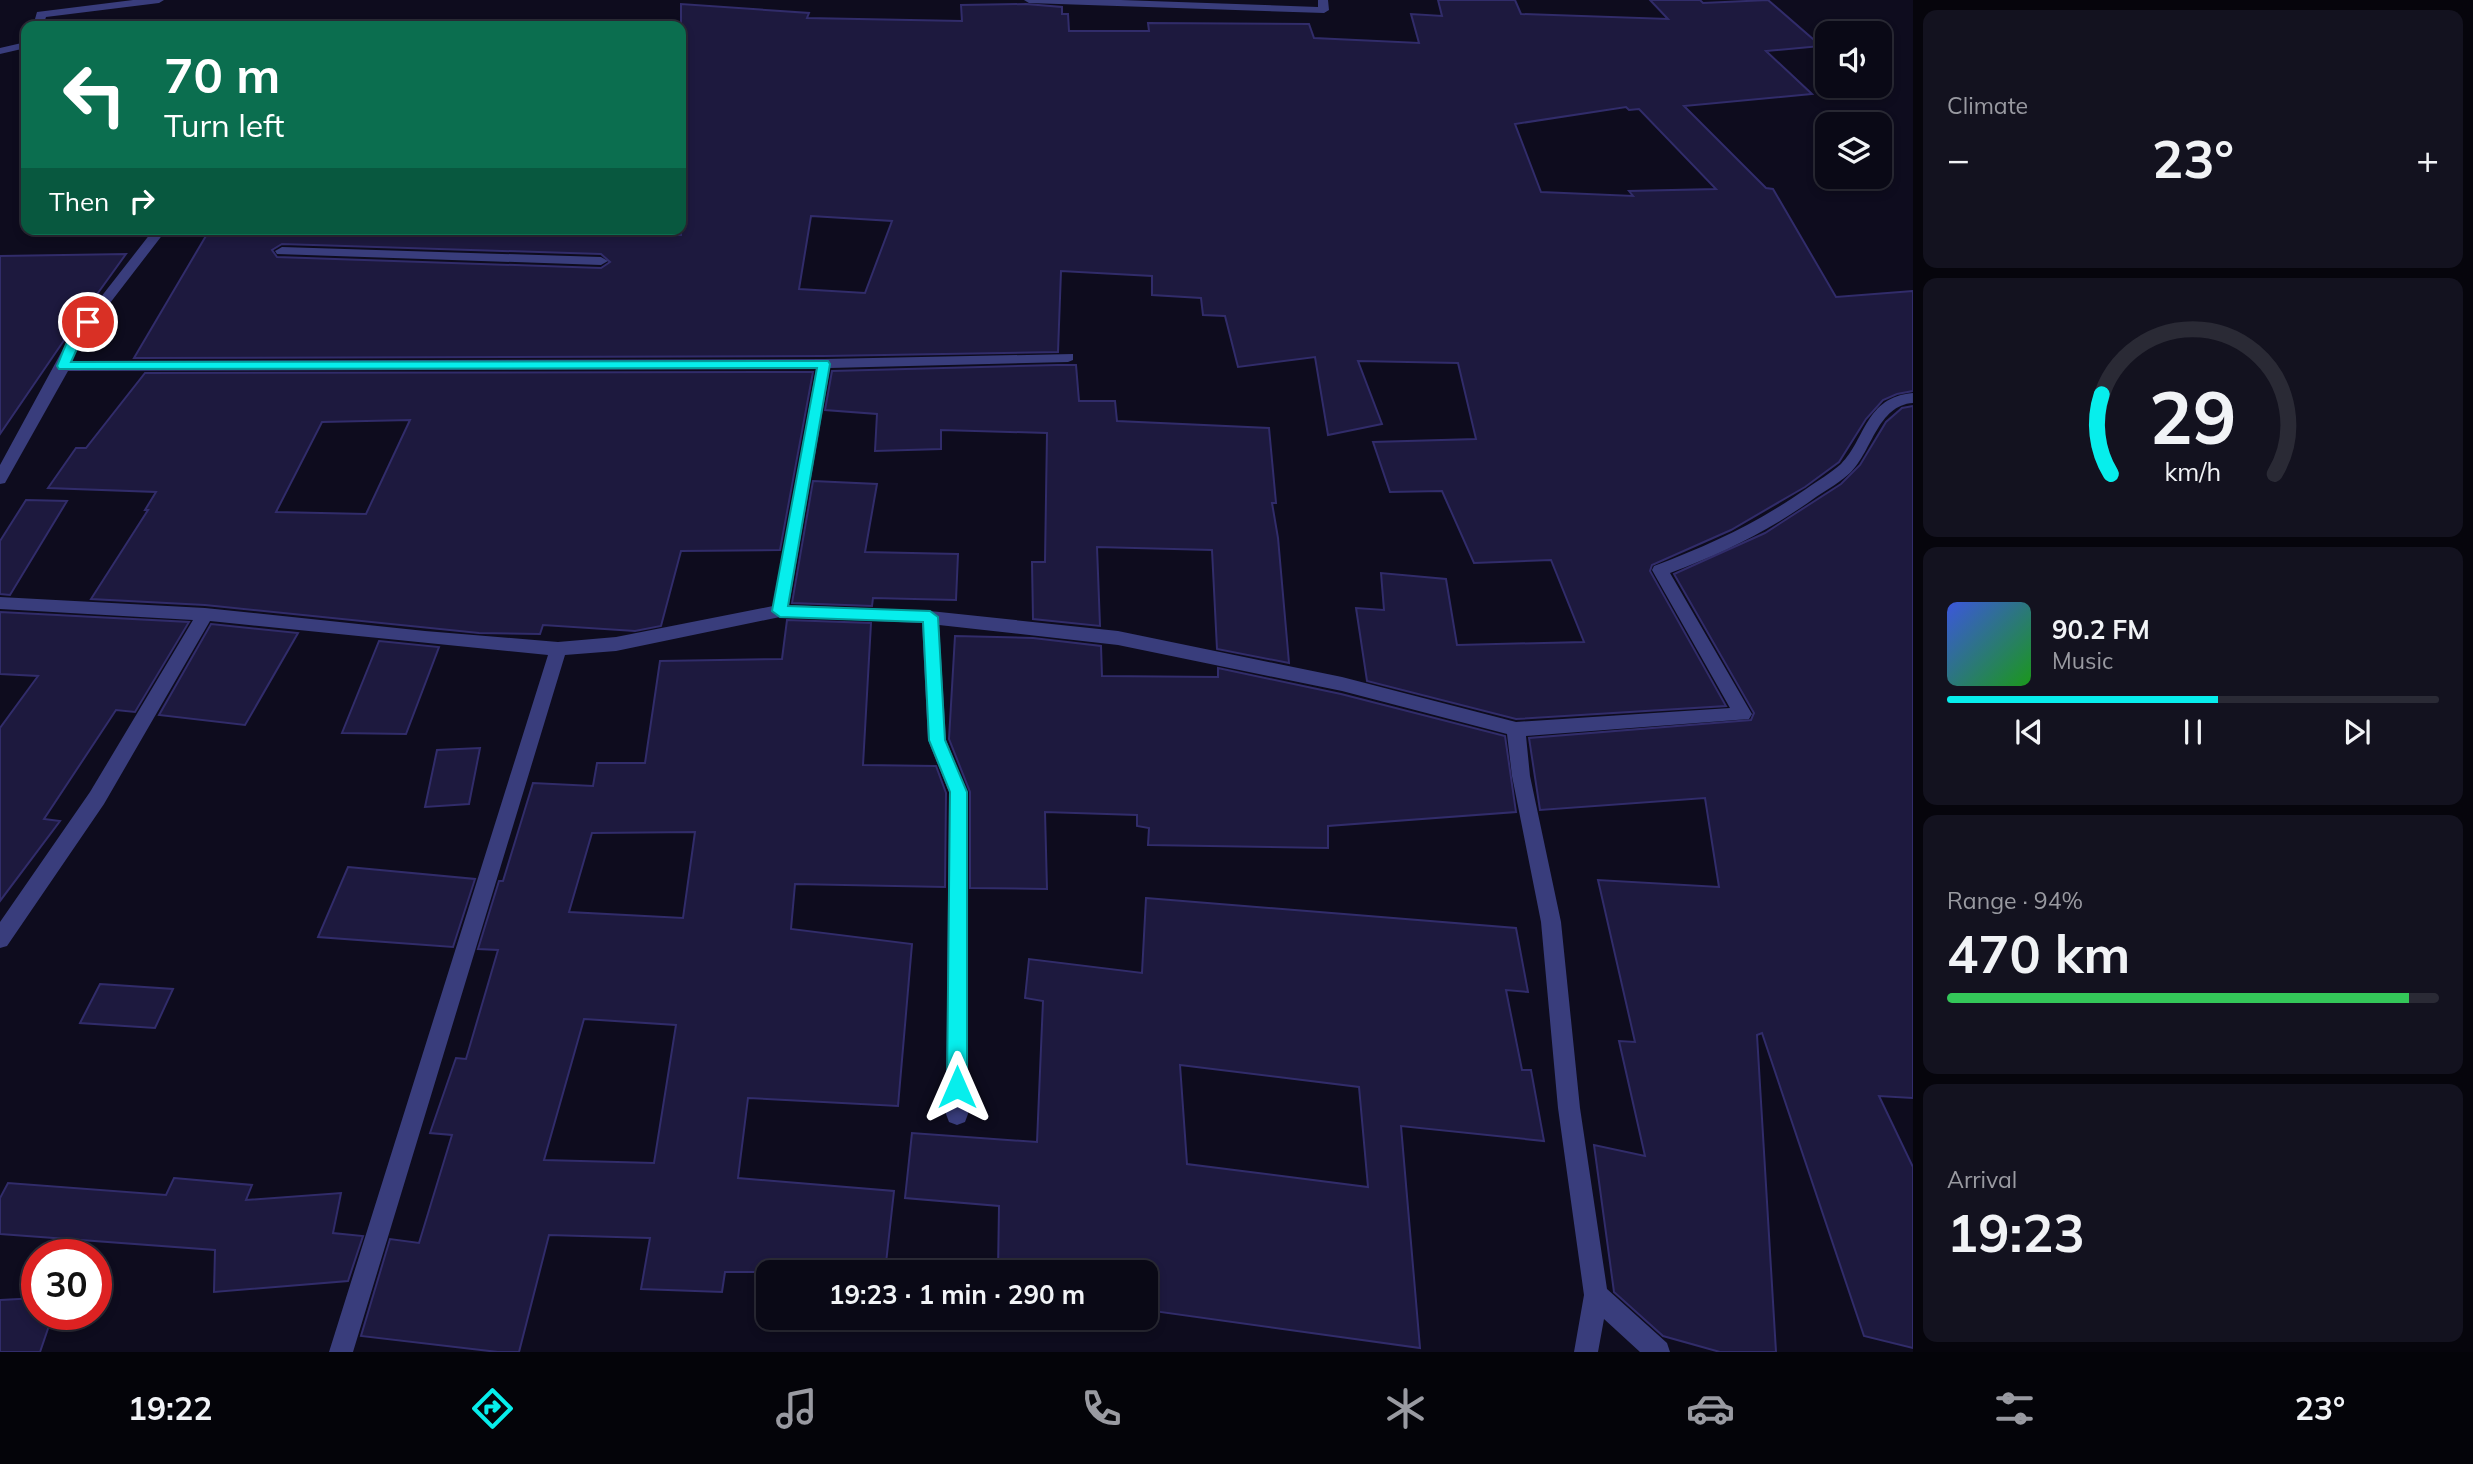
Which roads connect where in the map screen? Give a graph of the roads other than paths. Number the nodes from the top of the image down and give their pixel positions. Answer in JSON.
{"nodes":[{"id":1,"x":159,"y":0,"type":"edge"},
{"id":2,"x":1029,"y":0,"type":"edge"},
{"id":3,"x":1323,"y":0,"type":"edge"},
{"id":4,"x":39,"y":21,"type":"edge"},
{"id":5,"x":21,"y":46,"type":"edge"},
{"id":6,"x":0,"y":51,"type":"edge"},
{"id":7,"x":156,"y":235,"type":"edge"},
{"id":8,"x":282,"y":251,"type":"dead end"},
{"id":9,"x":601,"y":261,"type":"dead end"},
{"id":10,"x":1068,"y":357,"type":"dead end"},
{"id":11,"x":824,"y":364,"type":"junction"},
{"id":12,"x":63,"y":366,"type":"junction"},
{"id":13,"x":1913,"y":398,"type":"edge"},
{"id":14,"x":0,"y":479,"type":"edge"},
{"id":15,"x":0,"y":603,"type":"edge"},
{"id":16,"x":780,"y":611,"type":"junction"},
{"id":17,"x":205,"y":614,"type":"junction"},
{"id":18,"x":930,"y":617,"type":"junction"},
{"id":19,"x":558,"y":649,"type":"junction"},
{"id":20,"x":1516,"y":729,"type":"junction"},
{"id":21,"x":0,"y":939,"type":"edge"},
{"id":22,"x":957,"y":1114,"type":"dead end"},
{"id":23,"x":1595,"y":1295,"type":"junction"},
{"id":24,"x":341,"y":1352,"type":"edge"},
{"id":25,"x":1586,"y":1352,"type":"edge"},
{"id":26,"x":1658,"y":1352,"type":"edge"}],
"edges":[{"from":1,"to":4,"type":"street"},
{"from":2,"to":3,"type":"street"},
{"from":5,"to":6,"type":"street"},
{"from":7,"to":12,"type":"street"},
{"from":8,"to":9,"type":"street"},
{"from":10,"to":11,"type":"street"},
{"from":11,"to":12,"type":"street"},
{"from":11,"to":16,"type":"street"},
{"from":12,"to":14,"type":"street"},
{"from":13,"to":20,"type":"street"},
{"from":15,"to":17,"type":"street"},
{"from":16,"to":18,"type":"street"},
{"from":16,"to":19,"type":"street"},
{"from":17,"to":19,"type":"street"},
{"from":17,"to":21,"type":"street"},
{"from":18,"to":20,"type":"street"},
{"from":18,"to":22,"type":"street"},
{"from":19,"to":24,"type":"street"},
{"from":20,"to":23,"type":"street"},
{"from":23,"to":25,"type":"street"},
{"from":23,"to":26,"type":"street"}]}
